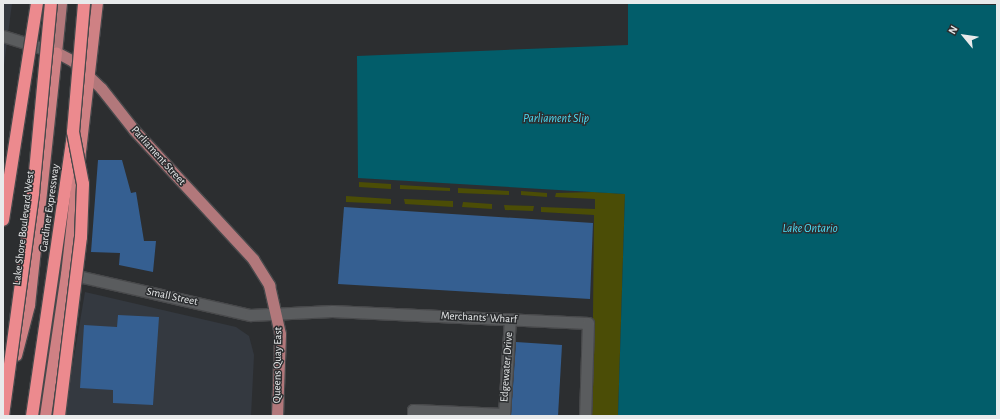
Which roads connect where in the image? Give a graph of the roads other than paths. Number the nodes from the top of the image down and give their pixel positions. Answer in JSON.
{"nodes":[{"id":1,"x":37,"y":3,"type":"edge"},
{"id":2,"x":51,"y":3,"type":"edge"},
{"id":3,"x":62,"y":3,"type":"edge"},
{"id":4,"x":84,"y":3,"type":"edge"},
{"id":5,"x":97,"y":3,"type":"edge"},
{"id":6,"x":3,"y":36,"type":"edge"},
{"id":7,"x":56,"y":52,"type":"junction"},
{"id":8,"x":91,"y":77,"type":"junction"},
{"id":9,"x":73,"y":132,"type":"junction"},
{"id":10,"x":3,"y":220,"type":"edge"},
{"id":11,"x":66,"y":274,"type":"junction"},
{"id":12,"x":278,"y":314,"type":"junction"},
{"id":13,"x":510,"y":319,"type":"junction"},
{"id":14,"x":3,"y":404,"type":"edge"},
{"id":15,"x":3,"y":416,"type":"edge"},
{"id":16,"x":8,"y":416,"type":"edge"},
{"id":17,"x":32,"y":416,"type":"edge"},
{"id":18,"x":45,"y":416,"type":"edge"},
{"id":19,"x":59,"y":416,"type":"edge"},
{"id":20,"x":277,"y":416,"type":"edge"},
{"id":21,"x":413,"y":416,"type":"edge"},
{"id":22,"x":585,"y":416,"type":"edge"}],
"edges":[{"from":1,"to":10,"type":"highway","bridge":true},
{"from":2,"to":15,"type":"highway","name":"Gardiner Expressway","bridge":true},
{"from":3,"to":7,"type":"main road"},
{"from":4,"to":9,"type":"highway","name":"Gardiner Expressway","bridge":true},
{"from":5,"to":8,"type":"highway"},
{"from":6,"to":7,"type":"street","name":"Parliament Street"},
{"from":7,"to":8,"type":"main road","name":"Parliament Street"},
{"from":7,"to":14,"type":"highway","name":"Lake Shore Boulevard West"},
{"from":8,"to":11,"type":"highway"},
{"from":8,"to":12,"type":"main road","name":"Parliament Street"},
{"from":9,"to":17,"type":"highway","name":"Gardiner Expressway"},
{"from":9,"to":19,"type":"highway","bridge":true},
{"from":11,"to":12,"type":"street","name":"Small Street"},
{"from":11,"to":18,"type":"highway"},
{"from":12,"to":13,"type":"street","name":"Merchants' Wharf"},
{"from":12,"to":20,"type":"main road","name":"Queens Quay East"},
{"from":13,"to":21,"type":"street","name":"Edgewater Drive"},
{"from":13,"to":22,"type":"street","name":"Merchants' Wharf"},
{"from":14,"to":16,"type":"highway"}]}
